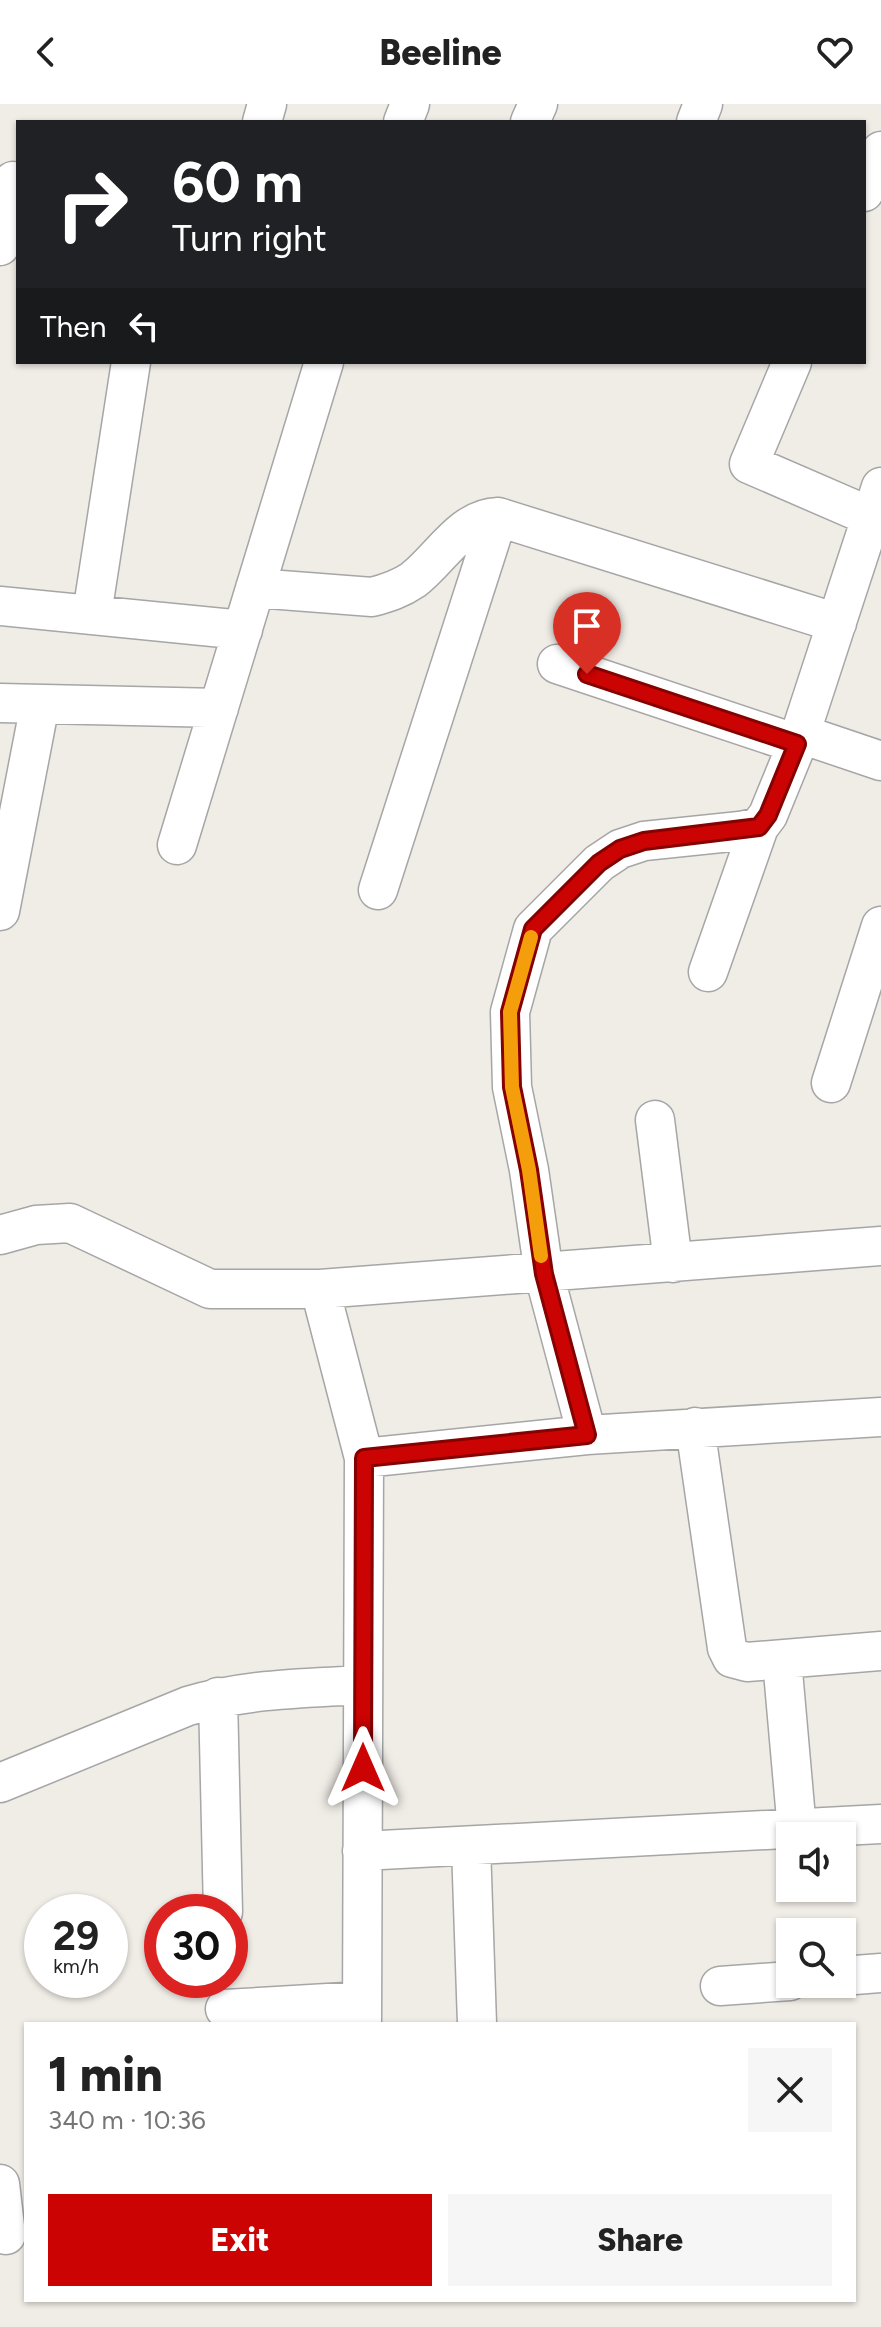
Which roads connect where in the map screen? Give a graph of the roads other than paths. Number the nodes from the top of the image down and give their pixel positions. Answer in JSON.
{"nodes":[{"id":1,"x":881,"y":151,"type":"edge"},
{"id":2,"x":10,"y":181,"type":"edge"},
{"id":3,"x":866,"y":187,"type":"edge"},
{"id":4,"x":0,"y":246,"type":"edge"},
{"id":5,"x":131,"y":364,"type":"edge"},
{"id":6,"x":323,"y":364,"type":"edge"},
{"id":7,"x":791,"y":364,"type":"edge"},
{"id":8,"x":875,"y":502,"type":"edge"},
{"id":9,"x":498,"y":517,"type":"junction"},
{"id":10,"x":255,"y":588,"type":"junction"},
{"id":11,"x":0,"y":606,"type":"edge"},
{"id":12,"x":92,"y":614,"type":"junction"},
{"id":13,"x":837,"y":623,"type":"junction"},
{"id":14,"x":243,"y":630,"type":"junction"},
{"id":15,"x":557,"y":664,"type":"dead end"},
{"id":16,"x":0,"y":703,"type":"edge"},
{"id":17,"x":40,"y":704,"type":"junction"},
{"id":18,"x":219,"y":708,"type":"junction"},
{"id":19,"x":799,"y":739,"type":"junction"},
{"id":20,"x":881,"y":761,"type":"edge"},
{"id":21,"x":759,"y":827,"type":"junction"},
{"id":22,"x":177,"y":845,"type":"dead end"},
{"id":23,"x":378,"y":890,"type":"dead end"},
{"id":24,"x":0,"y":911,"type":"edge"},
{"id":25,"x":881,"y":926,"type":"edge"},
{"id":26,"x":708,"y":972,"type":"dead end"},
{"id":27,"x":831,"y":1083,"type":"dead end"},
{"id":28,"x":655,"y":1120,"type":"dead end"},
{"id":29,"x":0,"y":1235,"type":"edge"},
{"id":30,"x":881,"y":1246,"type":"edge"},
{"id":31,"x":673,"y":1263,"type":"junction"},
{"id":32,"x":544,"y":1274,"type":"junction"},
{"id":33,"x":320,"y":1289,"type":"junction"},
{"id":34,"x":881,"y":1417,"type":"edge"},
{"id":35,"x":695,"y":1427,"type":"junction"},
{"id":36,"x":587,"y":1435,"type":"junction"},
{"id":37,"x":364,"y":1458,"type":"junction"},
{"id":38,"x":881,"y":1651,"type":"edge"},
{"id":39,"x":782,"y":1660,"type":"junction"},
{"id":40,"x":363,"y":1685,"type":"junction"},
{"id":41,"x":218,"y":1697,"type":"junction"},
{"id":42,"x":0,"y":1783,"type":"edge"},
{"id":43,"x":796,"y":1822,"type":"edge"},
{"id":44,"x":881,"y":1824,"type":"edge"},
{"id":45,"x":856,"y":1826,"type":"edge"},
{"id":46,"x":776,"y":1831,"type":"edge"},
{"id":47,"x":471,"y":1846,"type":"junction"},
{"id":48,"x":362,"y":1851,"type":"junction"},
{"id":49,"x":223,"y":1894,"type":"edge"},
{"id":50,"x":881,"y":1973,"type":"edge"},
{"id":51,"x":856,"y":1975,"type":"edge"},
{"id":52,"x":776,"y":1982,"type":"edge"},
{"id":53,"x":720,"y":1986,"type":"dead end"},
{"id":54,"x":225,"y":2004,"type":"edge"},
{"id":55,"x":362,"y":2012,"type":"edge"},
{"id":56,"x":477,"y":2022,"type":"edge"},
{"id":57,"x":0,"y":2184,"type":"edge"},
{"id":58,"x":6,"y":2235,"type":"dead end"}],
"edges":[{"from":1,"to":3,"type":"street"},
{"from":2,"to":4,"type":"street"},
{"from":5,"to":12,"type":"street"},
{"from":6,"to":10,"type":"street"},
{"from":7,"to":8,"type":"street"},
{"from":8,"to":13,"type":"street"},
{"from":9,"to":10,"type":"street"},
{"from":9,"to":13,"type":"street"},
{"from":9,"to":23,"type":"street"},
{"from":10,"to":14,"type":"street"},
{"from":11,"to":12,"type":"street"},
{"from":12,"to":14,"type":"street"},
{"from":13,"to":19,"type":"street"},
{"from":14,"to":18,"type":"street"},
{"from":15,"to":19,"type":"street"},
{"from":16,"to":17,"type":"street"},
{"from":17,"to":18,"type":"street"},
{"from":17,"to":24,"type":"street"},
{"from":18,"to":22,"type":"street"},
{"from":19,"to":20,"type":"street"},
{"from":19,"to":21,"type":"street"},
{"from":21,"to":26,"type":"street"},
{"from":21,"to":32,"type":"street"},
{"from":25,"to":27,"type":"street"},
{"from":28,"to":31,"type":"street"},
{"from":29,"to":33,"type":"street"},
{"from":30,"to":31,"type":"street"},
{"from":31,"to":32,"type":"street"},
{"from":32,"to":33,"type":"street"},
{"from":32,"to":36,"type":"street"},
{"from":33,"to":37,"type":"street"},
{"from":34,"to":35,"type":"street"},
{"from":35,"to":36,"type":"street"},
{"from":35,"to":39,"type":"street"},
{"from":36,"to":37,"type":"street"},
{"from":37,"to":40,"type":"street"},
{"from":38,"to":39,"type":"street"},
{"from":39,"to":43,"type":"street"},
{"from":40,"to":41,"type":"street"},
{"from":40,"to":48,"type":"street"},
{"from":41,"to":42,"type":"street"},
{"from":41,"to":49,"type":"street"},
{"from":44,"to":45,"type":"street"},
{"from":46,"to":47,"type":"street"},
{"from":47,"to":48,"type":"street"},
{"from":47,"to":56,"type":"street"},
{"from":48,"to":55,"type":"street"},
{"from":50,"to":51,"type":"street"},
{"from":52,"to":53,"type":"street"},
{"from":54,"to":55,"type":"street"},
{"from":57,"to":58,"type":"street"}]}
